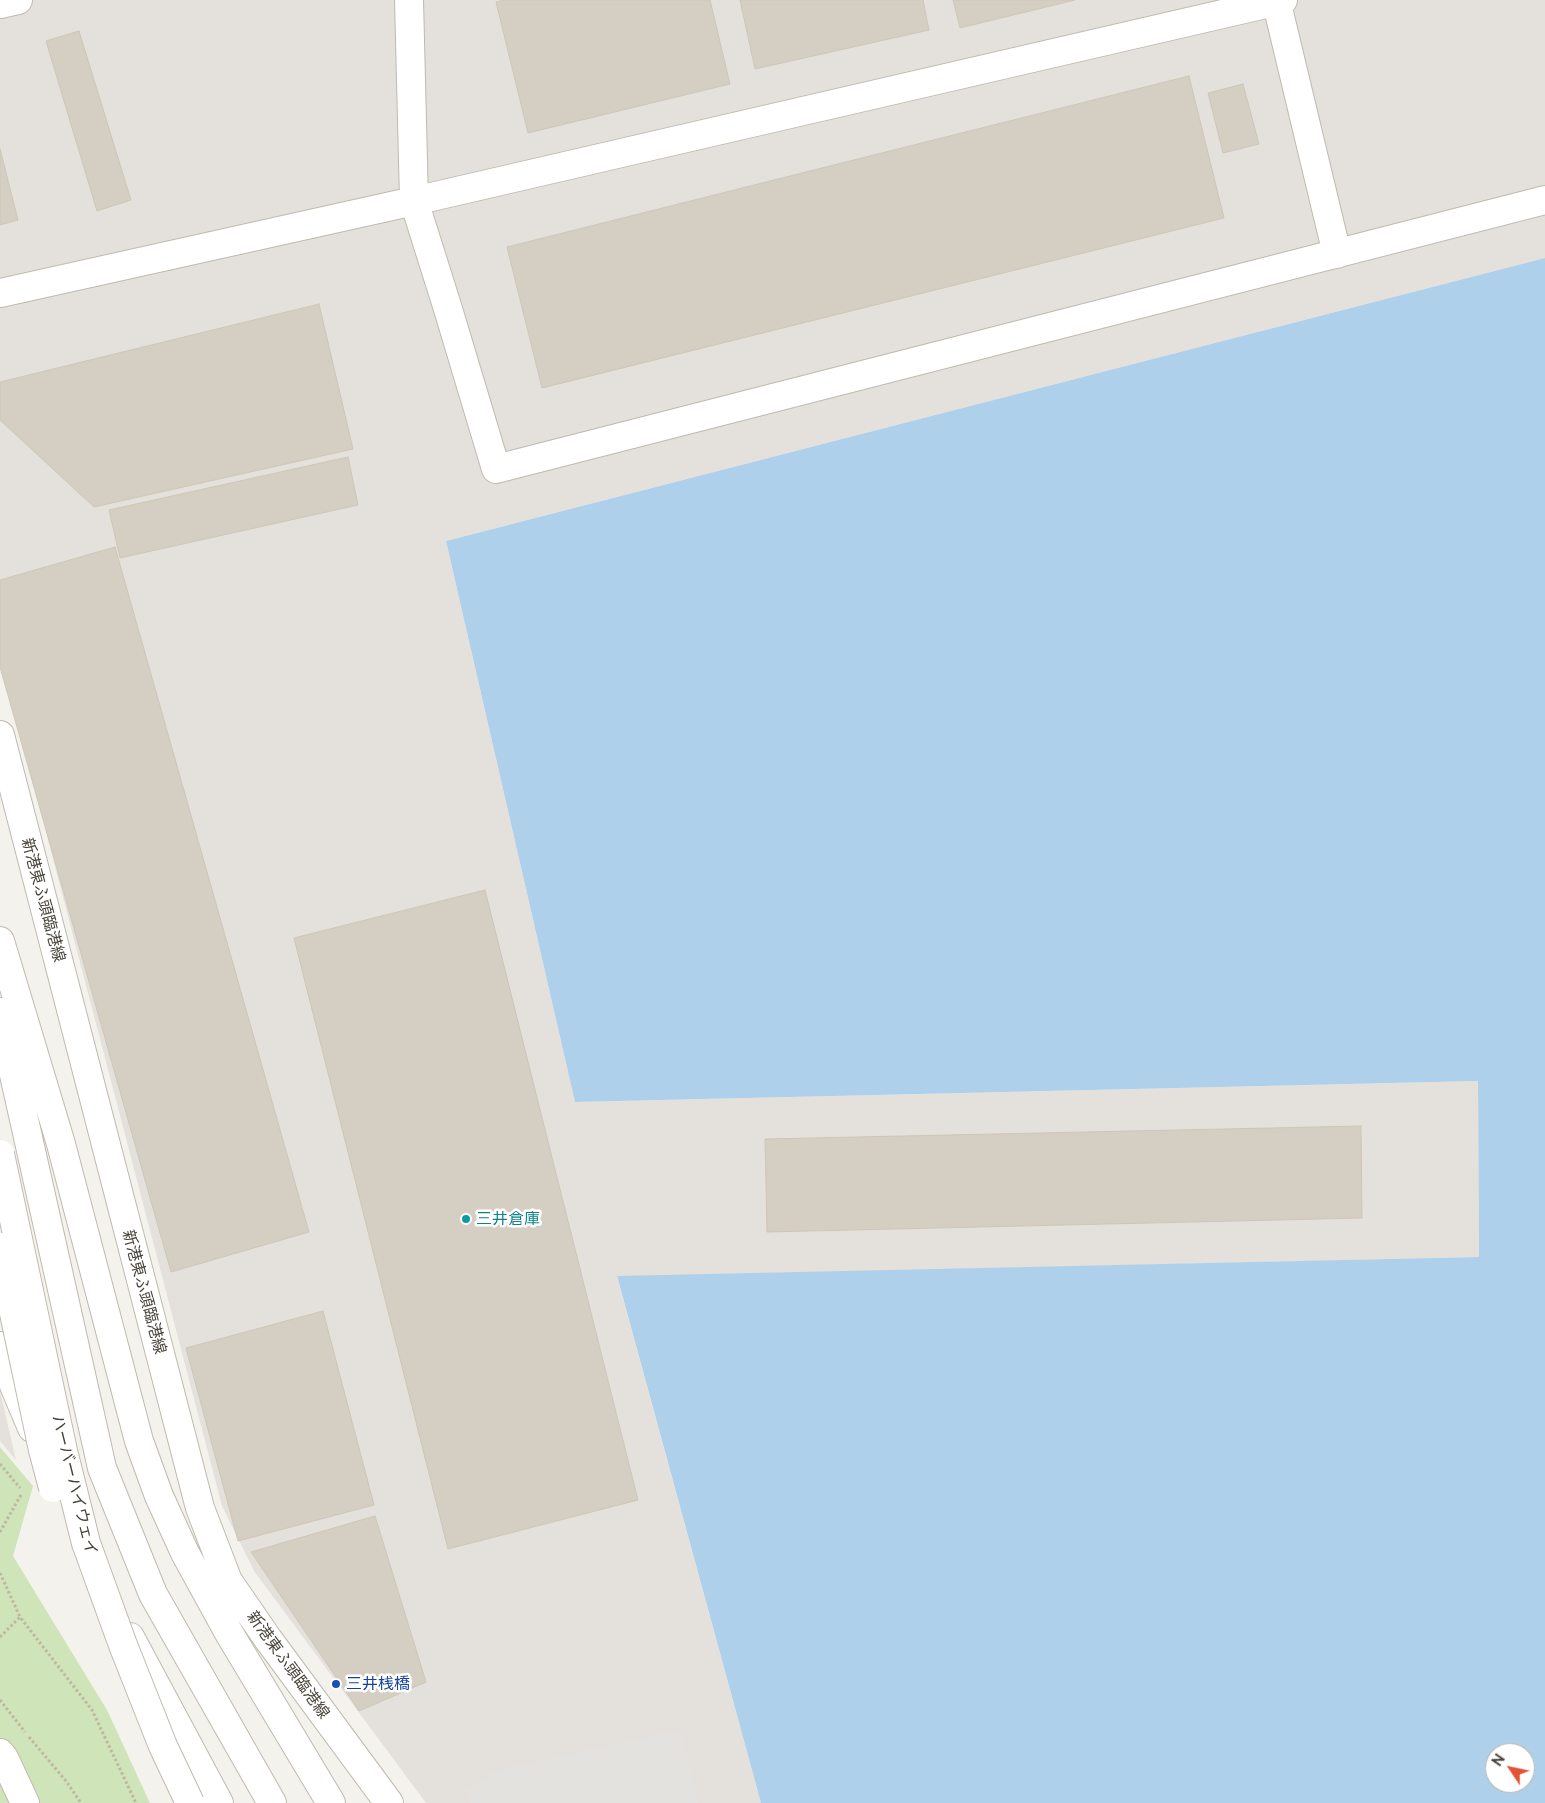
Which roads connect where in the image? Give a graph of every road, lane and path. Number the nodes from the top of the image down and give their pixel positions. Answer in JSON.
{"nodes":[{"id":1,"x":18,"y":0,"type":"edge"},
{"id":2,"x":409,"y":0,"type":"edge"},
{"id":3,"x":1278,"y":0,"type":"edge"},
{"id":4,"x":0,"y":4,"type":"edge"},
{"id":5,"x":1545,"y":200,"type":"edge"},
{"id":6,"x":414,"y":201,"type":"junction"},
{"id":7,"x":1337,"y":254,"type":"junction"},
{"id":8,"x":0,"y":293,"type":"edge"},
{"id":9,"x":0,"y":734,"type":"edge"},
{"id":10,"x":0,"y":941,"type":"edge"},
{"id":11,"x":0,"y":1012,"type":"edge"},
{"id":12,"x":0,"y":1154,"type":"edge"},
{"id":13,"x":0,"y":1247,"type":"edge"},
{"id":14,"x":0,"y":1346,"type":"edge"},
{"id":15,"x":0,"y":1464,"type":"edge"},
{"id":16,"x":0,"y":1532,"type":"edge"},
{"id":17,"x":0,"y":1573,"type":"edge"},
{"id":18,"x":20,"y":1617,"type":"junction"},
{"id":19,"x":0,"y":1637,"type":"edge"},
{"id":20,"x":0,"y":1700,"type":"edge"},
{"id":21,"x":0,"y":1753,"type":"edge"},
{"id":22,"x":25,"y":1803,"type":"edge"},
{"id":23,"x":81,"y":1803,"type":"edge"},
{"id":24,"x":136,"y":1803,"type":"edge"},
{"id":25,"x":169,"y":1803,"type":"edge"},
{"id":26,"x":190,"y":1803,"type":"edge"},
{"id":27,"x":219,"y":1803,"type":"edge"},
{"id":28,"x":272,"y":1803,"type":"edge"},
{"id":29,"x":331,"y":1803,"type":"edge"},
{"id":30,"x":389,"y":1803,"type":"edge"}],
"edges":[{"from":1,"to":4,"type":"street"},
{"from":2,"to":6,"type":"street"},
{"from":3,"to":6,"type":"street"},
{"from":3,"to":7,"type":"street"},
{"from":5,"to":7,"type":"street"},
{"from":6,"to":7,"type":"street"},
{"from":6,"to":8,"type":"street"},
{"from":9,"to":30,"type":"street","name":"新港東ふ頭臨港線"},
{"from":10,"to":29,"type":"street"},
{"from":11,"to":28,"type":"street"},
{"from":12,"to":26,"type":"street","name":"ハーバーハイウェイ","bridge":true},
{"from":13,"to":25,"type":"street","name":"ハーバーハイウェイ","bridge":true},
{"from":14,"to":27,"type":"street","bridge":true},
{"from":15,"to":16,"type":"path"},
{"from":17,"to":18,"type":"path"},
{"from":18,"to":19,"type":"path"},
{"from":18,"to":24,"type":"path"},
{"from":20,"to":23,"type":"path"},
{"from":21,"to":22,"type":"street"}]}
